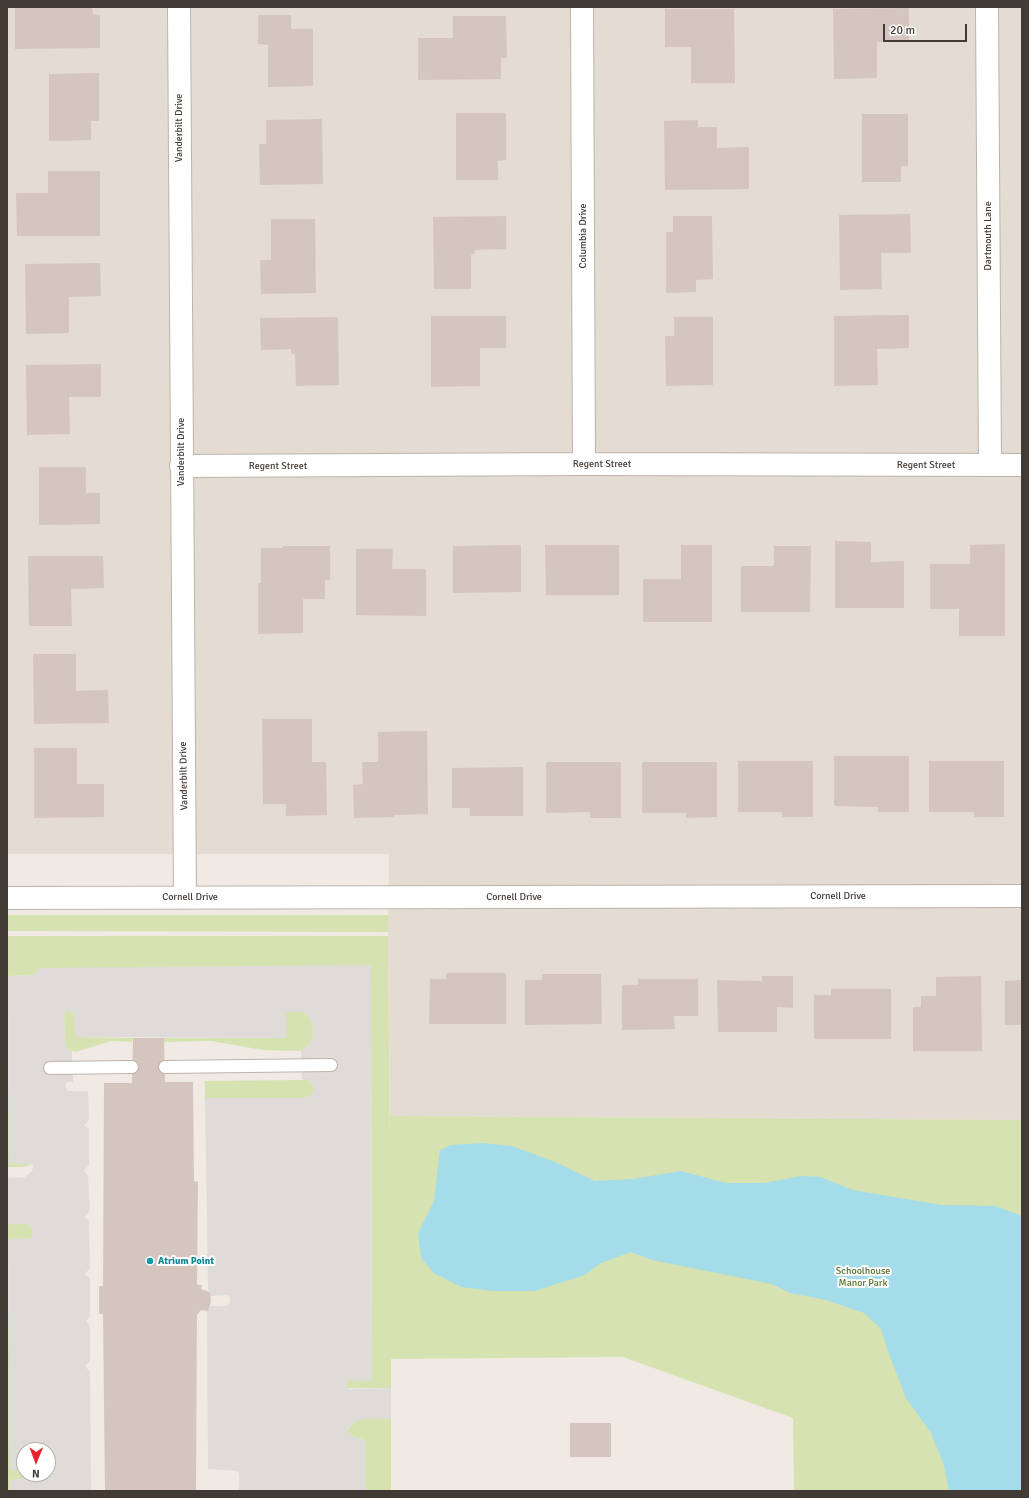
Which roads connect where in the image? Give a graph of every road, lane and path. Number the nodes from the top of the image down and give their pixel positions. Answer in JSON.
{"nodes":[{"id":1,"x":178,"y":7,"type":"edge"},
{"id":2,"x":582,"y":7,"type":"edge"},
{"id":3,"x":987,"y":7,"type":"edge"},
{"id":4,"x":584,"y":464,"type":"junction"},
{"id":5,"x":990,"y":465,"type":"junction"},
{"id":6,"x":181,"y":466,"type":"junction"},
{"id":7,"x":1022,"y":466,"type":"edge"},
{"id":8,"x":1022,"y":896,"type":"edge"},
{"id":9,"x":185,"y":897,"type":"junction"},
{"id":10,"x":7,"y":898,"type":"edge"},
{"id":11,"x":331,"y":1065,"type":"dead end"},
{"id":12,"x":132,"y":1067,"type":"dead end"},
{"id":13,"x":165,"y":1067,"type":"dead end"},
{"id":14,"x":50,"y":1068,"type":"dead end"}],
"edges":[{"from":1,"to":6,"type":"street","name":"Vanderbilt Drive"},
{"from":2,"to":4,"type":"street","name":"Columbia Drive"},
{"from":3,"to":5,"type":"street","name":"Dartmouth Lane"},
{"from":4,"to":5,"type":"street","name":"Regent Street"},
{"from":4,"to":6,"type":"street","name":"Regent Street"},
{"from":5,"to":7,"type":"street","name":"Regent Street"},
{"from":6,"to":9,"type":"street","name":"Vanderbilt Drive"},
{"from":8,"to":9,"type":"street","name":"Cornell Drive"},
{"from":9,"to":10,"type":"street","name":"Cornell Drive"},
{"from":11,"to":13,"type":"lane"},
{"from":12,"to":14,"type":"lane"}]}
